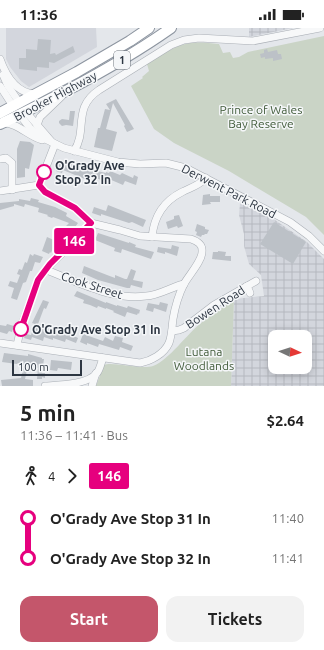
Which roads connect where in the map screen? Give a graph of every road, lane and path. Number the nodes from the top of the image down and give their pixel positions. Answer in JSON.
{"nodes":[{"id":1,"x":149,"y":28,"type":"edge"},
{"id":2,"x":171,"y":28,"type":"edge"},
{"id":3,"x":320,"y":28,"type":"edge"},
{"id":4,"x":0,"y":58,"type":"edge"},
{"id":5,"x":1,"y":88,"type":"edge"},
{"id":6,"x":71,"y":88,"type":"junction"},
{"id":7,"x":35,"y":94,"type":"junction"},
{"id":8,"x":0,"y":98,"type":"edge"},
{"id":9,"x":16,"y":104,"type":"junction"},
{"id":10,"x":0,"y":113,"type":"edge"},
{"id":11,"x":23,"y":114,"type":"junction"},
{"id":12,"x":1,"y":124,"type":"edge"},
{"id":13,"x":37,"y":124,"type":"junction"},
{"id":14,"x":53,"y":144,"type":"junction"},
{"id":15,"x":74,"y":151,"type":"junction"},
{"id":16,"x":0,"y":159,"type":"edge"},
{"id":17,"x":206,"y":178,"type":"junction"},
{"id":18,"x":39,"y":185,"type":"junction"},
{"id":19,"x":12,"y":190,"type":"junction"},
{"id":20,"x":0,"y":192,"type":"edge"},
{"id":21,"x":91,"y":223,"type":"junction"},
{"id":22,"x":152,"y":237,"type":"junction"},
{"id":23,"x":324,"y":251,"type":"edge"},
{"id":24,"x":46,"y":270,"type":"junction"},
{"id":25,"x":256,"y":281,"type":"dead end"},
{"id":26,"x":184,"y":284,"type":"junction"},
{"id":27,"x":247,"y":286,"type":"junction"},
{"id":28,"x":250,"y":294,"type":"dead end"},
{"id":29,"x":172,"y":330,"type":"junction"},
{"id":30,"x":0,"y":343,"type":"edge"},
{"id":31,"x":17,"y":345,"type":"junction"},
{"id":32,"x":103,"y":358,"type":"junction"},
{"id":33,"x":96,"y":373,"type":"junction"},
{"id":34,"x":46,"y":386,"type":"edge"},
{"id":35,"x":92,"y":386,"type":"edge"}],
"edges":[{"from":1,"to":7,"type":"highway","name":"Brooker Highway","number":"1"},
{"from":2,"to":6,"type":"highway","name":"Brooker Highway","number":"1"},
{"from":3,"to":15,"type":"street"},
{"from":4,"to":7,"type":"street"},
{"from":4,"to":9,"type":"street","name":"Derwent Park Road"},
{"from":5,"to":8,"type":"street"},
{"from":5,"to":9,"type":"street","name":"Derwent Park Road"},
{"from":6,"to":11,"type":"highway","name":"Brooker Highway","number":"1"},
{"from":6,"to":13,"type":"street"},
{"from":7,"to":9,"type":"highway","name":"Brooker Highway","number":"1"},
{"from":9,"to":10,"type":"highway","name":"Brooker Highway","number":"1"},
{"from":9,"to":11,"type":"highway","name":"Derwent Park Road"},
{"from":11,"to":12,"type":"highway","name":"Brooker Highway","number":"1"},
{"from":11,"to":13,"type":"street","name":"Derwent Park Road"},
{"from":11,"to":14,"type":"street","name":"Derwent Park Road"},
{"from":12,"to":14,"type":"street"},
{"from":13,"to":14,"type":"street","name":"Derwent Park Road"},
{"from":14,"to":15,"type":"street","name":"Derwent Park Road"},
{"from":14,"to":18,"type":"street"},
{"from":15,"to":17,"type":"street","name":"Derwent Park Road"},
{"from":16,"to":19,"type":"street"},
{"from":17,"to":22,"type":"street"},
{"from":17,"to":23,"type":"street","name":"Derwent Park Road"},
{"from":18,"to":19,"type":"street"},
{"from":18,"to":21,"type":"street"},
{"from":19,"to":20,"type":"street"},
{"from":21,"to":22,"type":"street"},
{"from":21,"to":24,"type":"street"},
{"from":22,"to":26,"type":"street"},
{"from":24,"to":26,"type":"street","name":"Cook Street"},
{"from":24,"to":31,"type":"street"},
{"from":25,"to":27,"type":"street","name":"Bowen Road"},
{"from":26,"to":29,"type":"street"},
{"from":27,"to":28,"type":"street"},
{"from":27,"to":29,"type":"street","name":"Bowen Road"},
{"from":29,"to":32,"type":"street","name":"Bowen Road"},
{"from":30,"to":31,"type":"street","name":"Bowen Road"},
{"from":31,"to":32,"type":"street","name":"Bowen Road"},
{"from":32,"to":33,"type":"street"},
{"from":33,"to":34,"type":"street"},
{"from":33,"to":35,"type":"street"}]}
